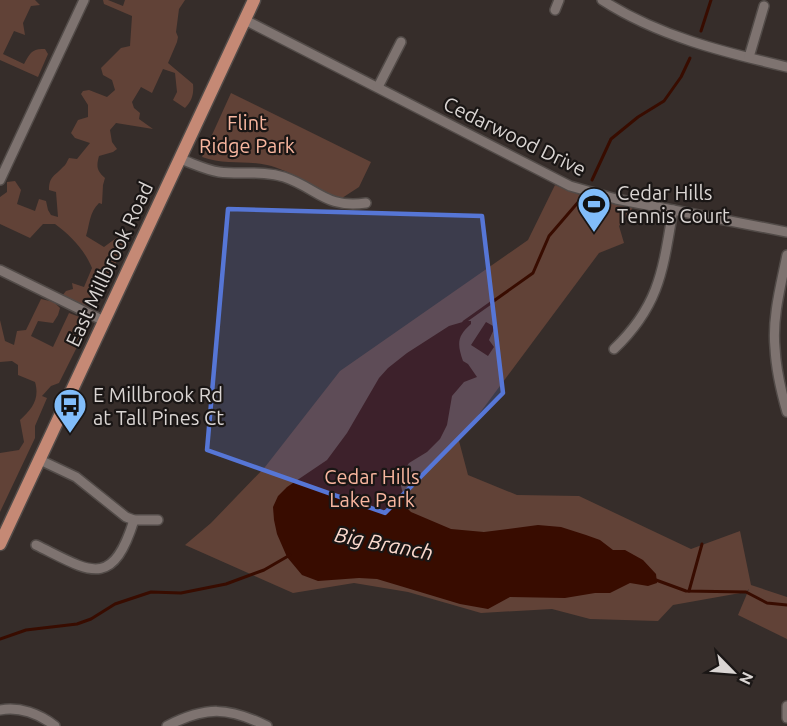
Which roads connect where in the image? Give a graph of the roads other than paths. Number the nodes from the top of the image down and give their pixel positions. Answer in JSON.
{"nodes":[{"id":1,"x":84,"y":0,"type":"edge"},
{"id":2,"x":254,"y":0,"type":"edge"},
{"id":3,"x":559,"y":0,"type":"edge"},
{"id":4,"x":602,"y":0,"type":"edge"},
{"id":5,"x":764,"y":6,"type":"dead end"},
{"id":6,"x":555,"y":10,"type":"dead end"},
{"id":7,"x":245,"y":20,"type":"junction"},
{"id":8,"x":401,"y":42,"type":"dead end"},
{"id":9,"x":749,"y":57,"type":"junction"},
{"id":10,"x":787,"y":67,"type":"edge"},
{"id":11,"x":378,"y":87,"type":"junction"},
{"id":12,"x":180,"y":159,"type":"junction"},
{"id":13,"x":0,"y":180,"type":"edge"},
{"id":14,"x":366,"y":203,"type":"dead end"},
{"id":15,"x":673,"y":210,"type":"junction"},
{"id":16,"x":787,"y":232,"type":"edge"},
{"id":17,"x":787,"y":255,"type":"edge"},
{"id":18,"x":0,"y":270,"type":"edge"},
{"id":19,"x":104,"y":321,"type":"junction"},
{"id":20,"x":614,"y":349,"type":"dead end"},
{"id":21,"x":787,"y":411,"type":"edge"},
{"id":22,"x":40,"y":460,"type":"junction"},
{"id":23,"x":134,"y":520,"type":"junction"},
{"id":24,"x":158,"y":520,"type":"dead end"},
{"id":25,"x":0,"y":543,"type":"edge"},
{"id":26,"x":36,"y":545,"type":"dead end"},
{"id":27,"x":787,"y":706,"type":"edge"},
{"id":28,"x":0,"y":710,"type":"edge"},
{"id":29,"x":787,"y":718,"type":"edge"},
{"id":30,"x":55,"y":726,"type":"edge"},
{"id":31,"x":166,"y":726,"type":"edge"},
{"id":32,"x":267,"y":726,"type":"edge"}],
"edges":[{"from":1,"to":13,"type":"street"},
{"from":2,"to":7,"type":"main road","name":"East Millbrook Road"},
{"from":3,"to":6,"type":"street"},
{"from":4,"to":9,"type":"street"},
{"from":5,"to":9,"type":"street"},
{"from":7,"to":11,"type":"street","name":"Cedarwood Drive"},
{"from":7,"to":12,"type":"main road","name":"East Millbrook Road"},
{"from":8,"to":11,"type":"street"},
{"from":9,"to":10,"type":"street"},
{"from":11,"to":15,"type":"street","name":"Cedarwood Drive"},
{"from":12,"to":14,"type":"street"},
{"from":12,"to":19,"type":"main road","name":"East Millbrook Road"},
{"from":15,"to":16,"type":"street","name":"Cedarwood Drive"},
{"from":15,"to":20,"type":"street"},
{"from":17,"to":21,"type":"street"},
{"from":18,"to":19,"type":"street"},
{"from":19,"to":22,"type":"main road","name":"East Millbrook Road"},
{"from":22,"to":23,"type":"street"},
{"from":22,"to":25,"type":"main road","name":"East Millbrook Road"},
{"from":23,"to":24,"type":"street"},
{"from":23,"to":26,"type":"street"},
{"from":27,"to":29,"type":"street"},
{"from":28,"to":30,"type":"street"},
{"from":31,"to":32,"type":"street"}]}
